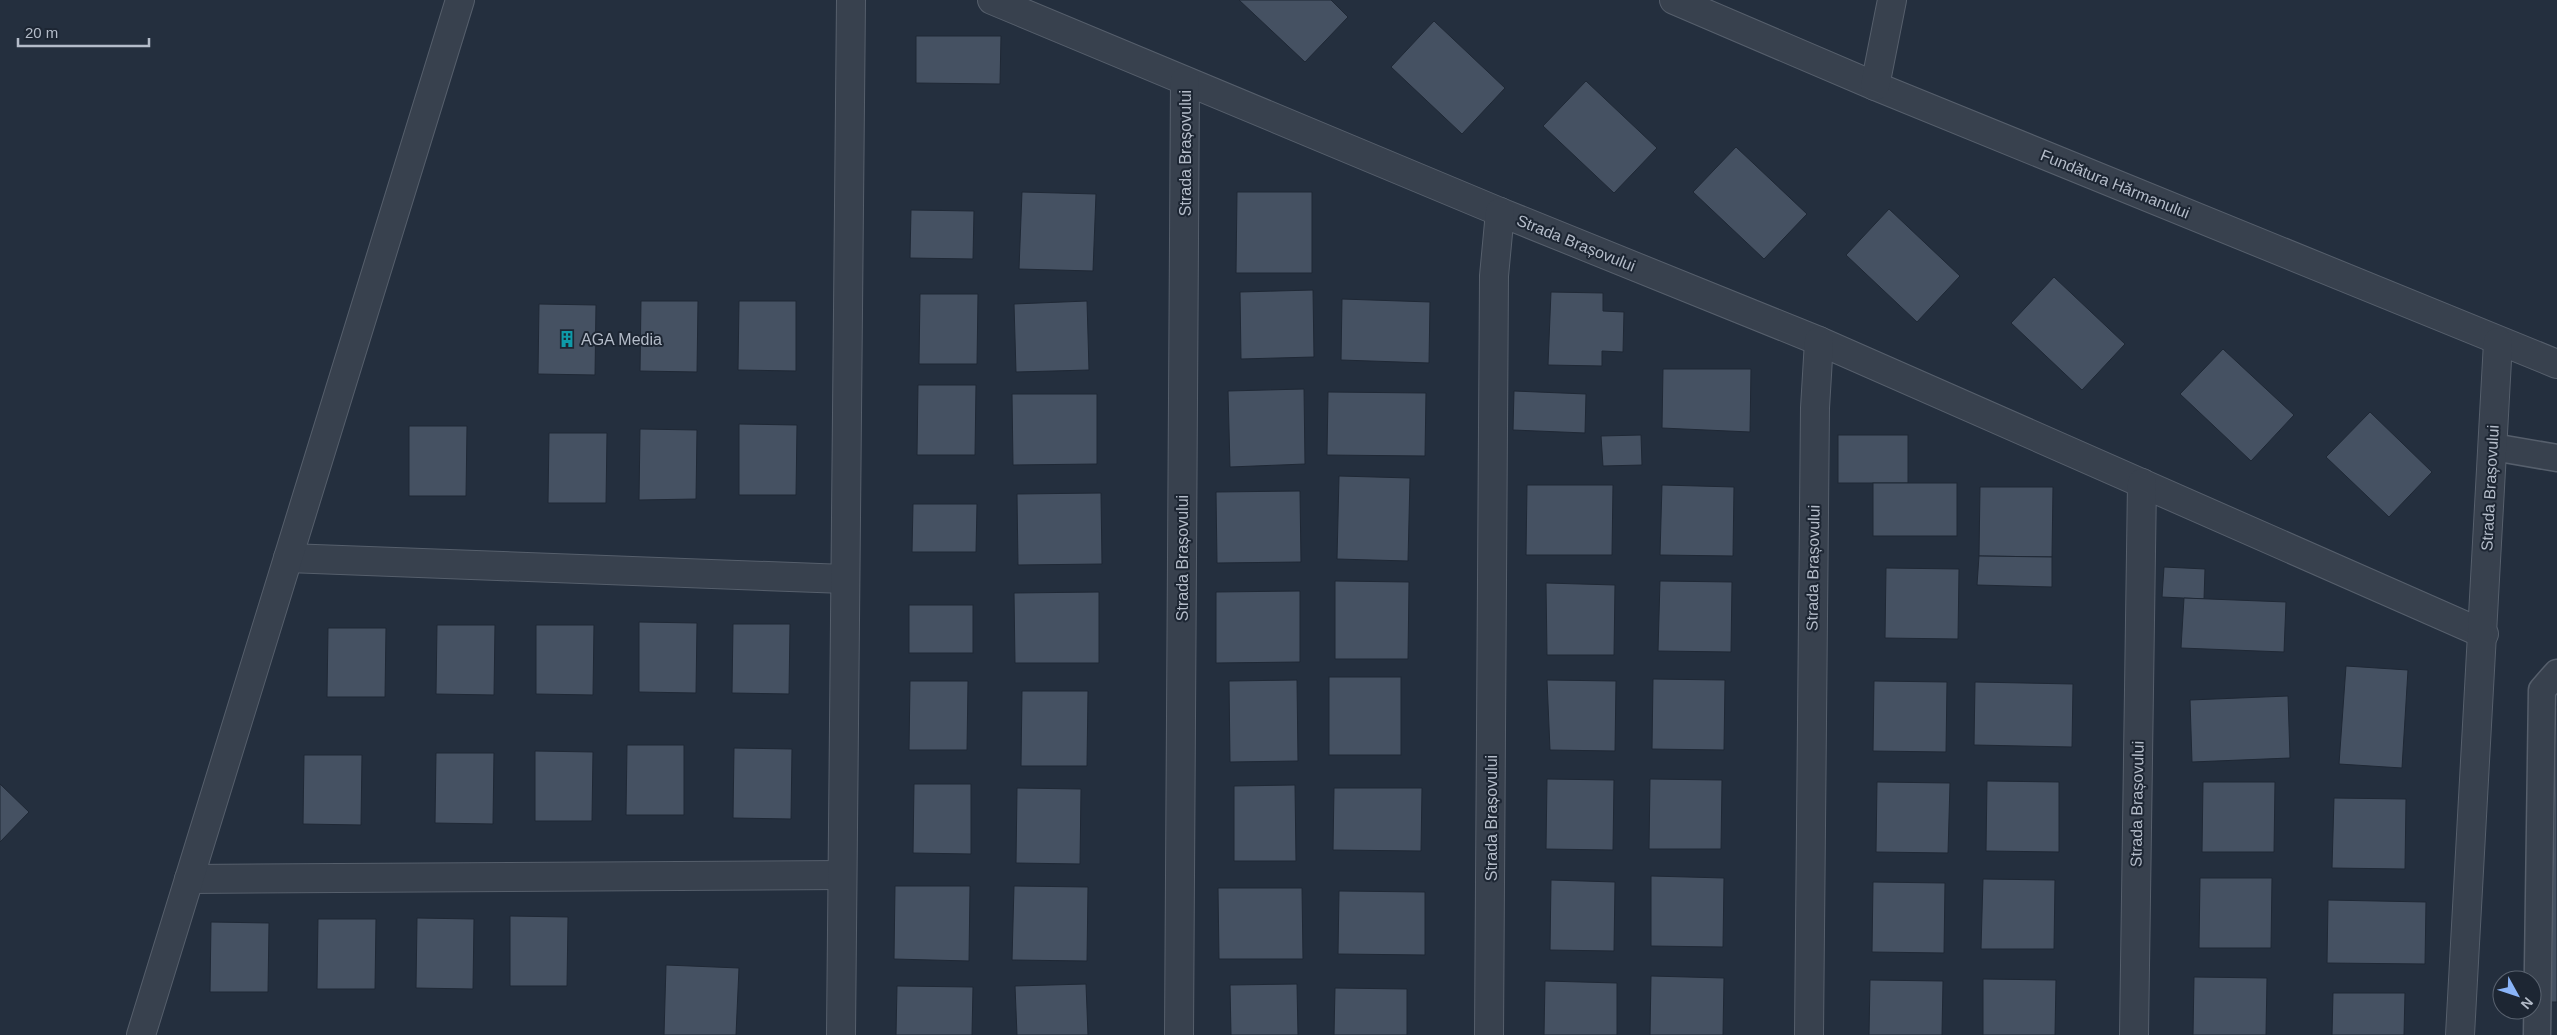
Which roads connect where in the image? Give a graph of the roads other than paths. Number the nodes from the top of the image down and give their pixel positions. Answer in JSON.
{"nodes":[{"id":1,"x":460,"y":0,"type":"edge"},
{"id":2,"x":851,"y":0,"type":"edge"},
{"id":3,"x":992,"y":0,"type":"edge"},
{"id":4,"x":1674,"y":0,"type":"edge"},
{"id":5,"x":1892,"y":0,"type":"edge"},
{"id":6,"x":1185,"y":81,"type":"junction"},
{"id":7,"x":1875,"y":86,"type":"junction"},
{"id":8,"x":1500,"y":212,"type":"junction"},
{"id":9,"x":1819,"y":341,"type":"junction"},
{"id":10,"x":2498,"y":342,"type":"junction"},
{"id":11,"x":2557,"y":364,"type":"edge"},
{"id":12,"x":2493,"y":447,"type":"junction"},
{"id":13,"x":2557,"y":458,"type":"edge"},
{"id":14,"x":2142,"y":483,"type":"junction"},
{"id":15,"x":288,"y":558,"type":"junction"},
{"id":16,"x":845,"y":579,"type":"junction"},
{"id":17,"x":2484,"y":634,"type":"junction"},
{"id":18,"x":2557,"y":673,"type":"edge"},
{"id":19,"x":842,"y":875,"type":"junction"},
{"id":20,"x":189,"y":879,"type":"junction"},
{"id":21,"x":141,"y":1035,"type":"edge"},
{"id":22,"x":841,"y":1035,"type":"edge"},
{"id":23,"x":1179,"y":1035,"type":"edge"},
{"id":24,"x":1489,"y":1035,"type":"edge"},
{"id":25,"x":1809,"y":1035,"type":"edge"},
{"id":26,"x":2134,"y":1035,"type":"edge"},
{"id":27,"x":2460,"y":1035,"type":"edge"},
{"id":28,"x":2537,"y":1035,"type":"edge"}],
"edges":[{"from":1,"to":15,"type":"street"},
{"from":2,"to":16,"type":"street"},
{"from":3,"to":6,"type":"street","name":"Strada Brașovului"},
{"from":4,"to":7,"type":"street","name":"Fundătura Hărmanului"},
{"from":5,"to":7,"type":"street"},
{"from":6,"to":8,"type":"street","name":"Strada Brașovului"},
{"from":6,"to":23,"type":"street","name":"Strada Brașovului"},
{"from":7,"to":10,"type":"street","name":"Fundătura Hărmanului"},
{"from":8,"to":9,"type":"street","name":"Strada Brașovului"},
{"from":8,"to":24,"type":"street","name":"Strada Brașovului"},
{"from":9,"to":14,"type":"street","name":"Strada Brașovului"},
{"from":9,"to":25,"type":"street","name":"Strada Brașovului"},
{"from":10,"to":11,"type":"street","name":"Fundătura Hărmanului"},
{"from":10,"to":12,"type":"street","name":"Strada Brașovului"},
{"from":12,"to":13,"type":"lane"},
{"from":12,"to":17,"type":"street","name":"Strada Brașovului"},
{"from":14,"to":17,"type":"street","name":"Strada Brașovului"},
{"from":14,"to":26,"type":"street","name":"Strada Brașovului"},
{"from":15,"to":16,"type":"street"},
{"from":15,"to":20,"type":"street"},
{"from":16,"to":19,"type":"street"},
{"from":17,"to":27,"type":"street","name":"Strada Brașovului"},
{"from":18,"to":28,"type":"lane"},
{"from":19,"to":20,"type":"street"},
{"from":19,"to":22,"type":"street"},
{"from":20,"to":21,"type":"street"}]}
